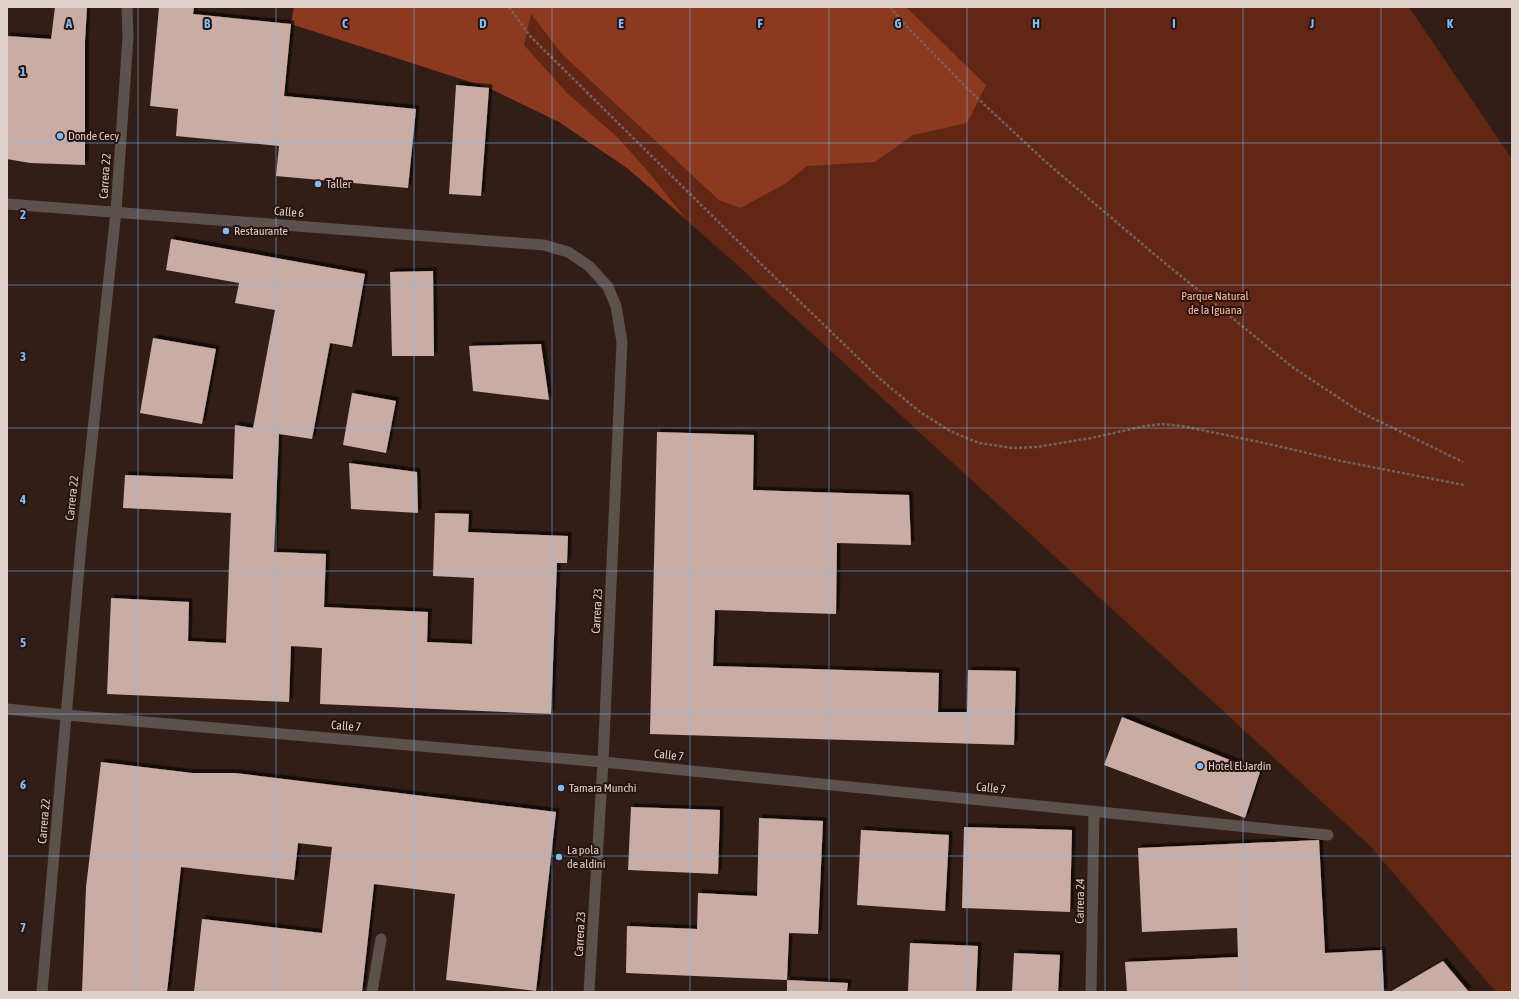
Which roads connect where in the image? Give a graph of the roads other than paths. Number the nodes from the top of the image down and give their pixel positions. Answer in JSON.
{"nodes":[{"id":1,"x":127,"y":7,"type":"edge"},
{"id":2,"x":7,"y":204,"type":"edge"},
{"id":3,"x":116,"y":212,"type":"junction"},
{"id":4,"x":568,"y":252,"type":"joint"},
{"id":5,"x":7,"y":710,"type":"edge"},
{"id":6,"x":66,"y":715,"type":"junction"},
{"id":7,"x":603,"y":762,"type":"junction"},
{"id":8,"x":1094,"y":811,"type":"junction"},
{"id":9,"x":1328,"y":835,"type":"dead end"},
{"id":10,"x":381,"y":939,"type":"dead end"},
{"id":11,"x":42,"y":992,"type":"edge"},
{"id":12,"x":372,"y":992,"type":"edge"},
{"id":13,"x":589,"y":992,"type":"edge"},
{"id":14,"x":1091,"y":992,"type":"edge"}],
"edges":[{"from":1,"to":3,"type":"street","name":"Carrera 22"},
{"from":2,"to":3,"type":"street","name":"Calle 6"},
{"from":3,"to":4,"type":"street","name":"Calle 6"},
{"from":3,"to":6,"type":"street","name":"Carrera 22"},
{"from":4,"to":7,"type":"street","name":"Carrera 23"},
{"from":5,"to":6,"type":"street","name":"Calle 7"},
{"from":6,"to":7,"type":"street","name":"Calle 7"},
{"from":6,"to":11,"type":"street","name":"Carrera 22"},
{"from":7,"to":8,"type":"street","name":"Calle 7"},
{"from":7,"to":13,"type":"street","name":"Carrera 23"},
{"from":8,"to":9,"type":"street","name":"Calle 7"},
{"from":8,"to":14,"type":"street","name":"Carrera 24"},
{"from":10,"to":12,"type":"street"}]}
